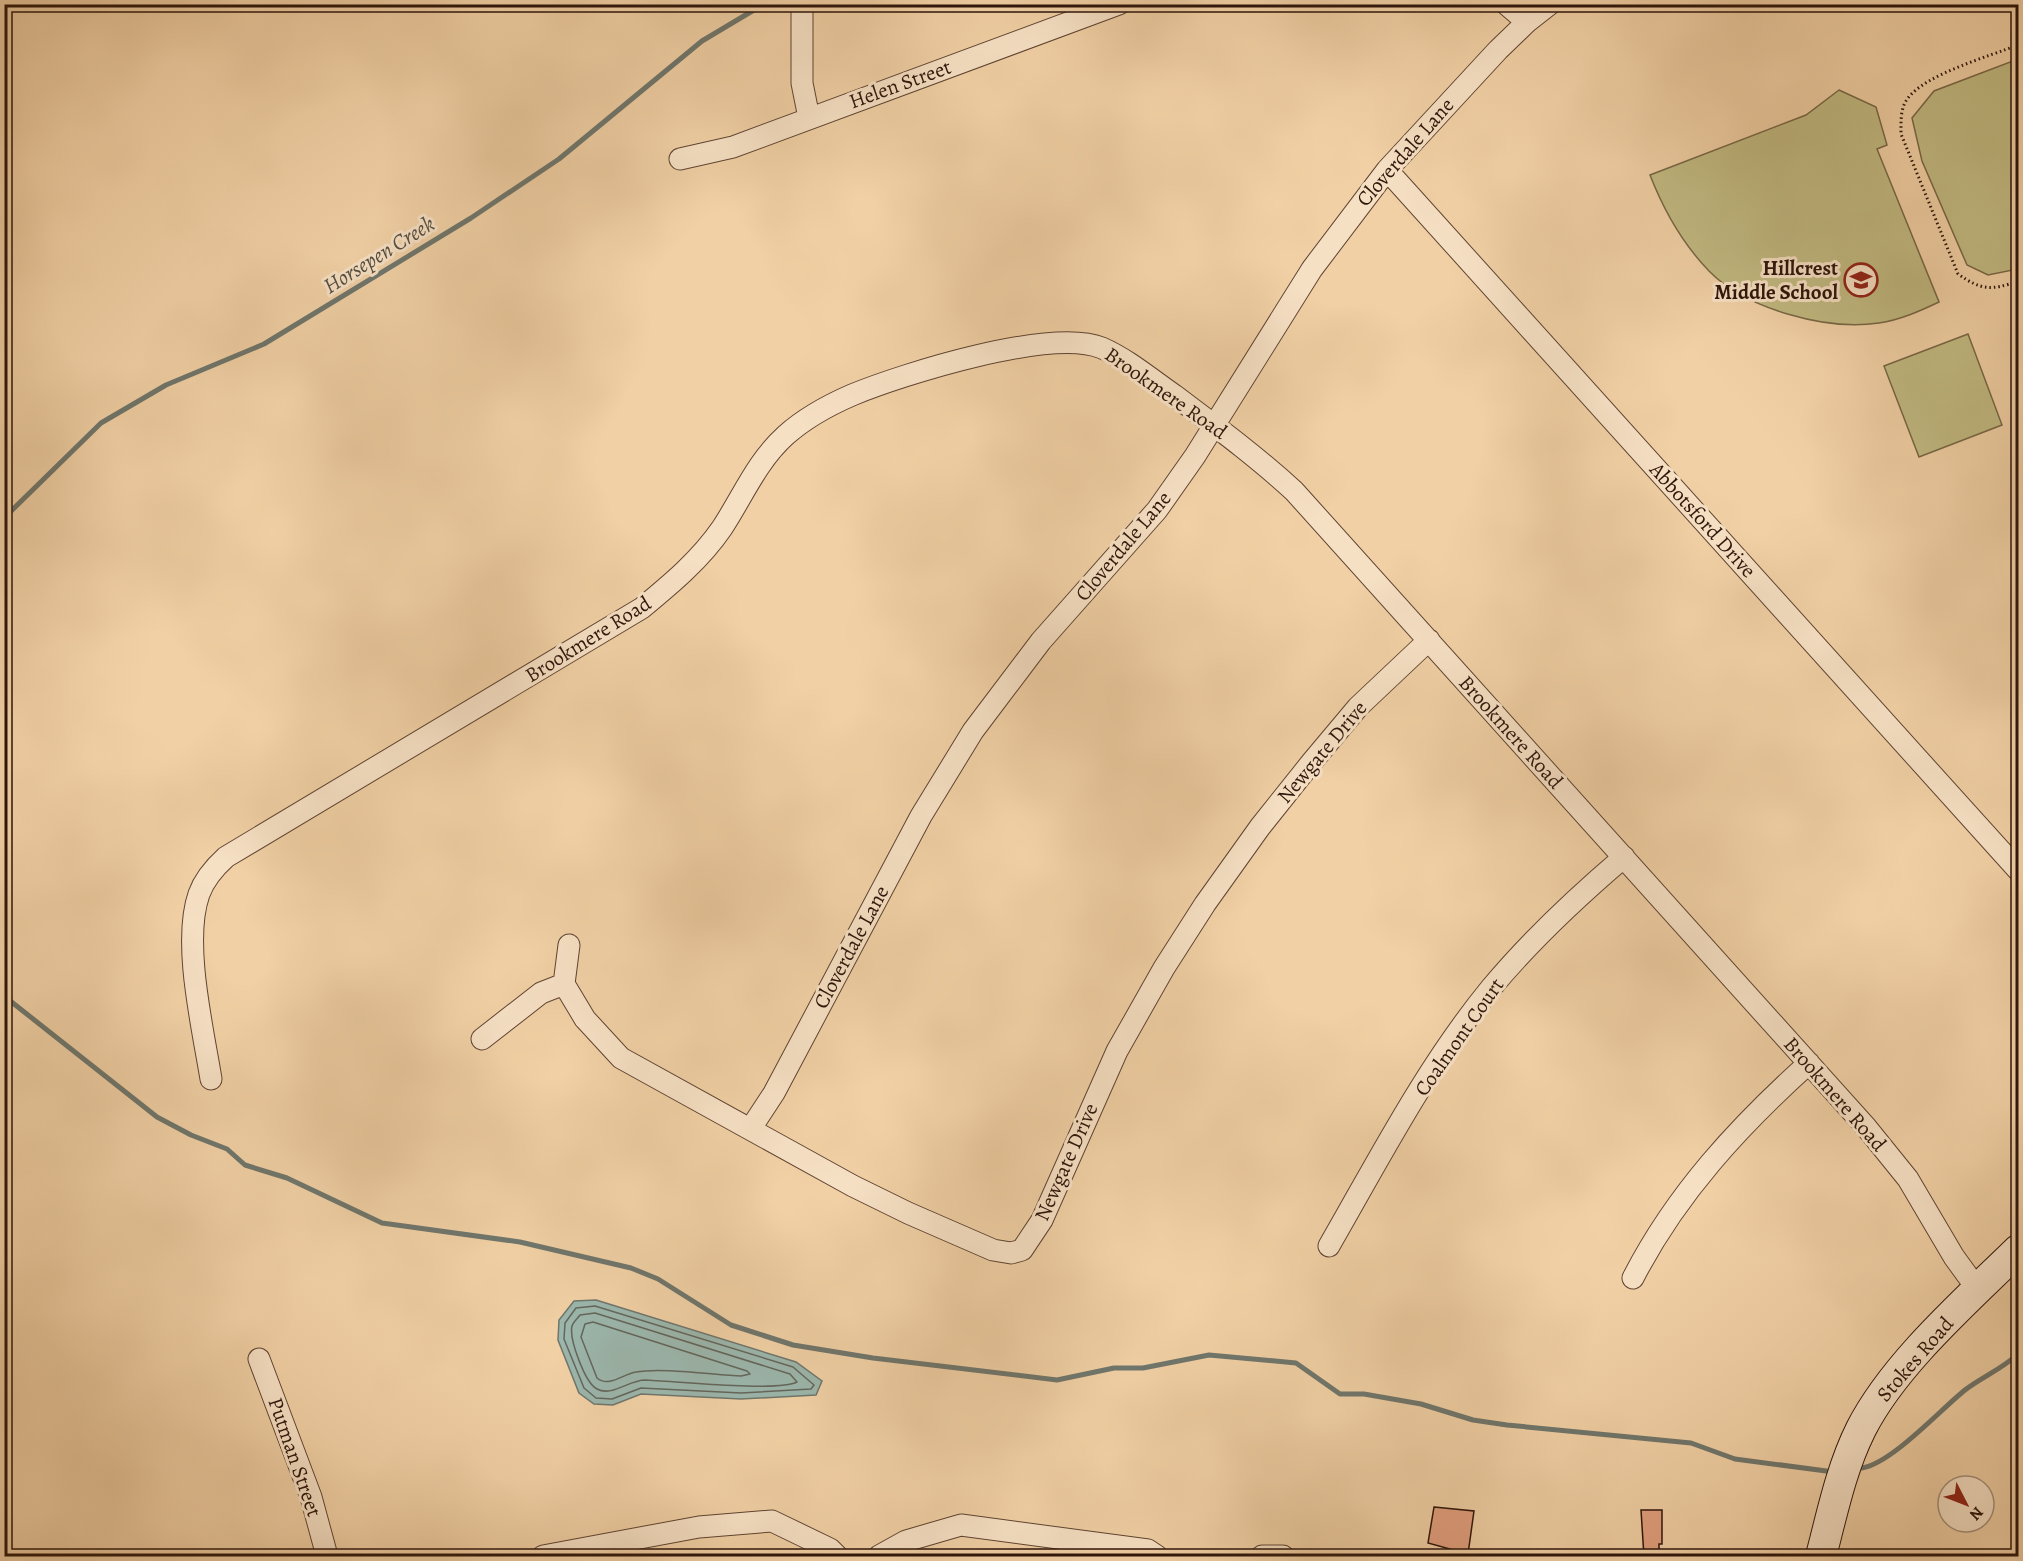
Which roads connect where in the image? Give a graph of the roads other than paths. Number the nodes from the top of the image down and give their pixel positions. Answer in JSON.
{"nodes":[{"id":1,"x":801,"y":4,"type":"edge"},
{"id":2,"x":1119,"y":4,"type":"edge"},
{"id":3,"x":1506,"y":4,"type":"edge"},
{"id":4,"x":1550,"y":4,"type":"edge"},
{"id":5,"x":1527,"y":22,"type":"junction"},
{"id":6,"x":809,"y":118,"type":"junction"},
{"id":7,"x":680,"y":159,"type":"dead end"},
{"id":8,"x":1387,"y":170,"type":"junction"},
{"id":9,"x":1214,"y":424,"type":"junction"},
{"id":10,"x":1429,"y":640,"type":"junction"},
{"id":11,"x":1624,"y":857,"type":"junction"},
{"id":12,"x":2019,"y":870,"type":"edge"},
{"id":13,"x":569,"y":945,"type":"dead end"},
{"id":14,"x":564,"y":984,"type":"junction"},
{"id":15,"x":482,"y":1039,"type":"dead end"},
{"id":16,"x":1809,"y":1063,"type":"junction"},
{"id":17,"x":211,"y":1079,"type":"dead end"},
{"id":18,"x":751,"y":1128,"type":"junction"},
{"id":19,"x":1329,"y":1246,"type":"dead end"},
{"id":20,"x":2019,"y":1250,"type":"edge"},
{"id":21,"x":1632,"y":1278,"type":"dead end"},
{"id":22,"x":1978,"y":1290,"type":"junction"},
{"id":23,"x":259,"y":1359,"type":"dead end"},
{"id":24,"x":327,"y":1557,"type":"edge"},
{"id":25,"x":543,"y":1557,"type":"edge"},
{"id":26,"x":837,"y":1557,"type":"edge"},
{"id":27,"x":879,"y":1557,"type":"edge"},
{"id":28,"x":1157,"y":1557,"type":"edge"},
{"id":29,"x":1263,"y":1557,"type":"edge"},
{"id":30,"x":1283,"y":1557,"type":"edge"},
{"id":31,"x":1821,"y":1557,"type":"edge"}],
"edges":[{"from":1,"to":6,"type":"street"},
{"from":2,"to":6,"type":"street","name":"Helen Street"},
{"from":3,"to":5,"type":"street"},
{"from":4,"to":5,"type":"street","name":"Cloverdale Lane"},
{"from":5,"to":8,"type":"street","name":"Cloverdale Lane"},
{"from":6,"to":7,"type":"street","name":"Helen Street"},
{"from":8,"to":9,"type":"street","name":"Cloverdale Lane"},
{"from":8,"to":12,"type":"street","name":"Abbotsford Drive"},
{"from":9,"to":10,"type":"street","name":"Brookmere Road"},
{"from":9,"to":17,"type":"street","name":"Brookmere Road"},
{"from":9,"to":18,"type":"street","name":"Cloverdale Lane"},
{"from":10,"to":11,"type":"street","name":"Brookmere Road"},
{"from":10,"to":18,"type":"street","name":"Newgate Drive"},
{"from":11,"to":16,"type":"street","name":"Brookmere Road"},
{"from":11,"to":19,"type":"street","name":"Coalmont Court"},
{"from":13,"to":14,"type":"street"},
{"from":14,"to":15,"type":"street"},
{"from":14,"to":18,"type":"street","name":"Newgate Drive"},
{"from":16,"to":21,"type":"street"},
{"from":16,"to":22,"type":"street","name":"Brookmere Road"},
{"from":20,"to":22,"type":"street","name":"Stokes Road"},
{"from":22,"to":31,"type":"street","name":"Stokes Road"},
{"from":23,"to":24,"type":"street","name":"Putman Street"},
{"from":25,"to":26,"type":"street"},
{"from":27,"to":28,"type":"street"},
{"from":29,"to":30,"type":"street"}]}
